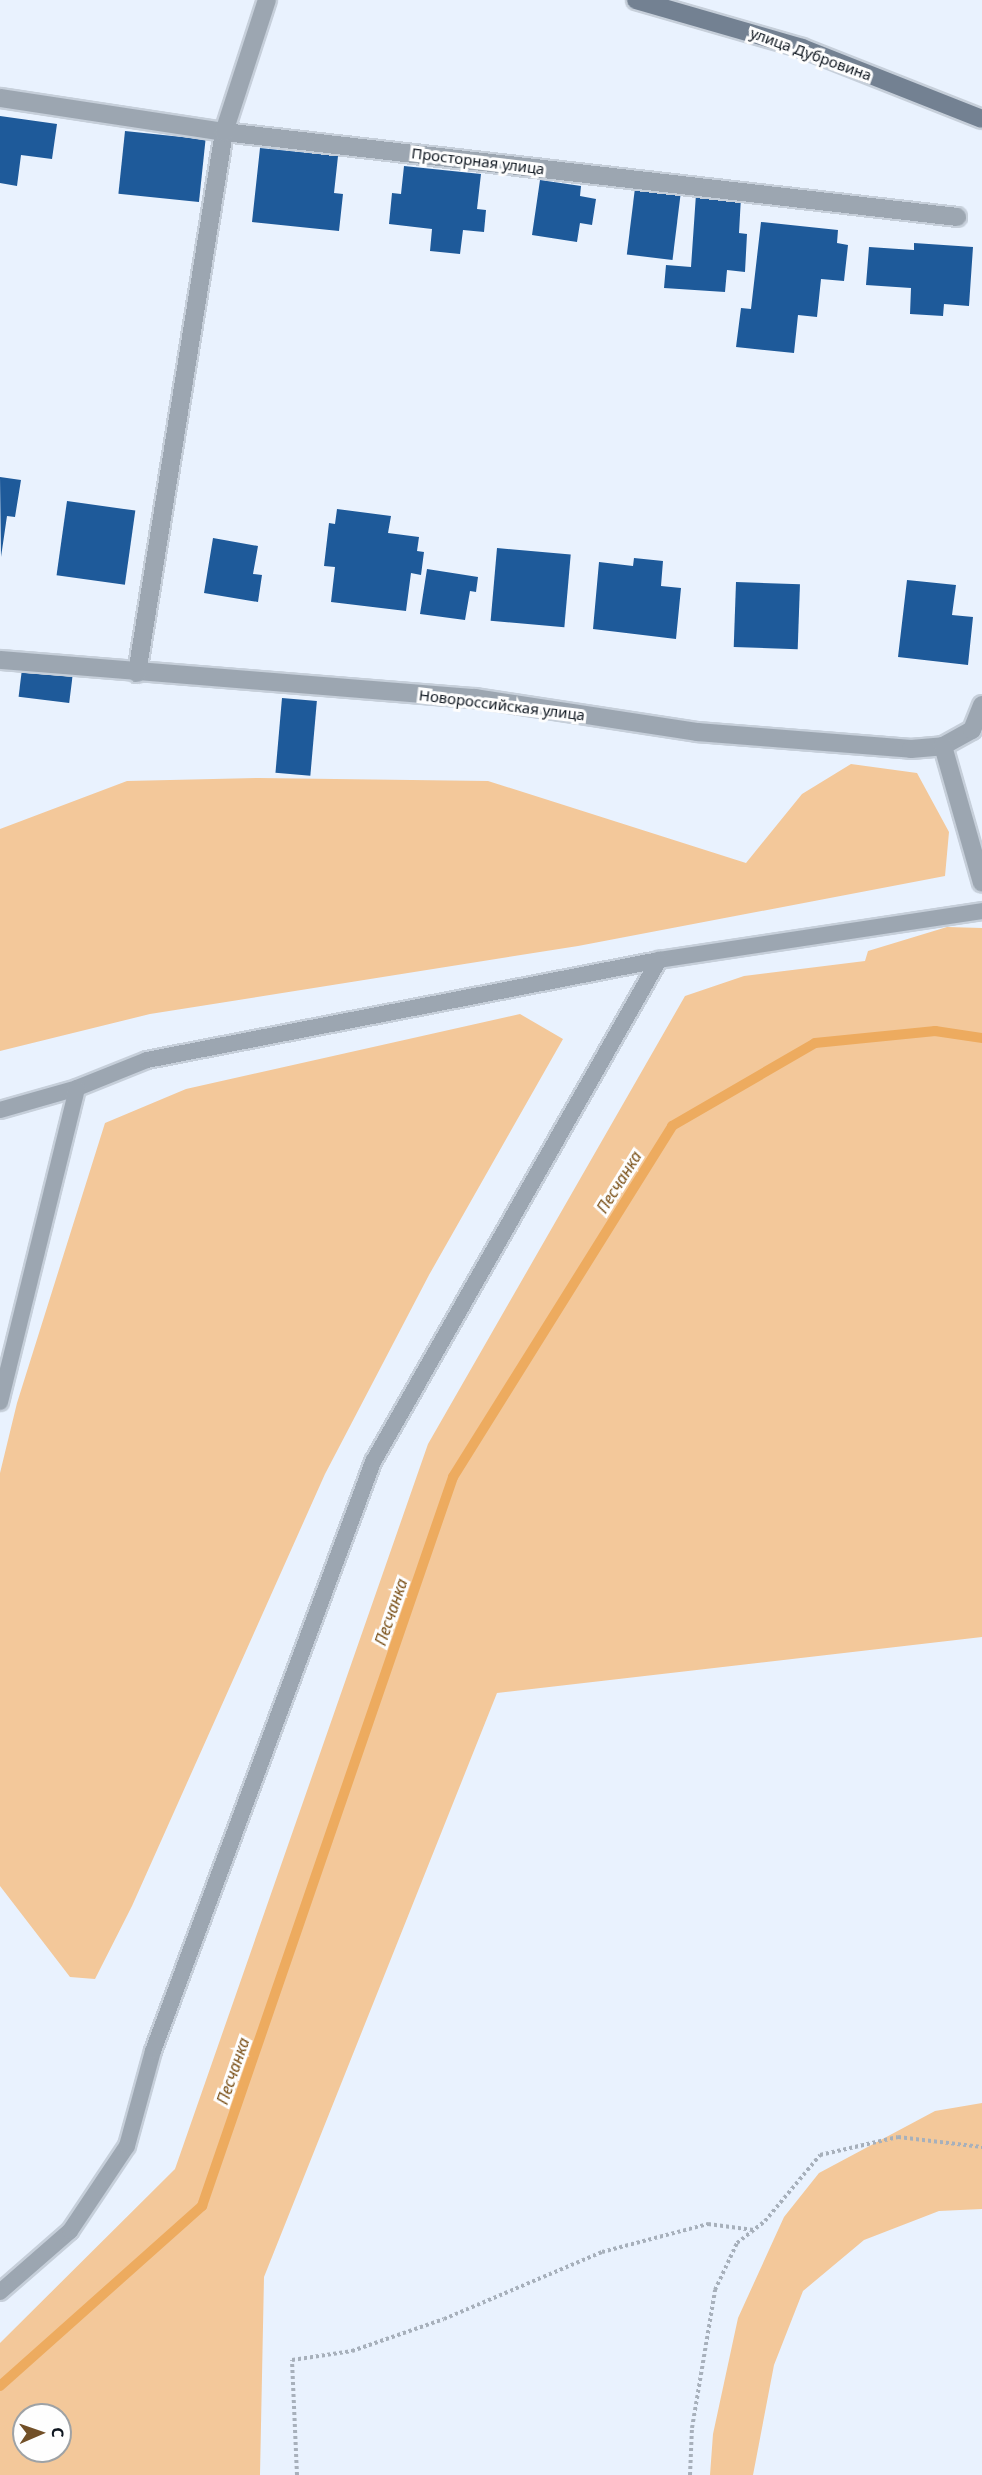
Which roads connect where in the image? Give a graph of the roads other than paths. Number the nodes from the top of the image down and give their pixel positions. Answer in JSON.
{"nodes":[{"id":1,"x":267,"y":0,"type":"edge"},
{"id":2,"x":636,"y":0,"type":"edge"},
{"id":3,"x":0,"y":98,"type":"edge"},
{"id":4,"x":982,"y":119,"type":"edge"},
{"id":5,"x":224,"y":132,"type":"junction"},
{"id":6,"x":957,"y":217,"type":"dead end"},
{"id":7,"x":0,"y":660,"type":"edge"},
{"id":8,"x":137,"y":673,"type":"junction"},
{"id":9,"x":982,"y":705,"type":"edge"},
{"id":10,"x":943,"y":746,"type":"junction"},
{"id":11,"x":982,"y":883,"type":"edge"},
{"id":12,"x":982,"y":911,"type":"edge"},
{"id":13,"x":659,"y":960,"type":"junction"},
{"id":14,"x":78,"y":1088,"type":"junction"},
{"id":15,"x":0,"y":1110,"type":"edge"},
{"id":16,"x":0,"y":1402,"type":"edge"},
{"id":17,"x":0,"y":2292,"type":"edge"}],
"edges":[{"from":1,"to":5,"type":"street"},
{"from":2,"to":4,"type":"main road","name":"улица Дубровина"},
{"from":3,"to":5,"type":"street","name":"Просторная улица"},
{"from":5,"to":6,"type":"street","name":"Просторная улица"},
{"from":5,"to":8,"type":"street"},
{"from":7,"to":8,"type":"street","name":"Новороссийская улица"},
{"from":8,"to":10,"type":"street","name":"Новороссийская улица"},
{"from":9,"to":10,"type":"street","name":"Новороссийская улица"},
{"from":10,"to":11,"type":"street"},
{"from":12,"to":13,"type":"lane"},
{"from":13,"to":14,"type":"lane"},
{"from":13,"to":17,"type":"lane"},
{"from":14,"to":15,"type":"lane"},
{"from":14,"to":16,"type":"lane"}]}
